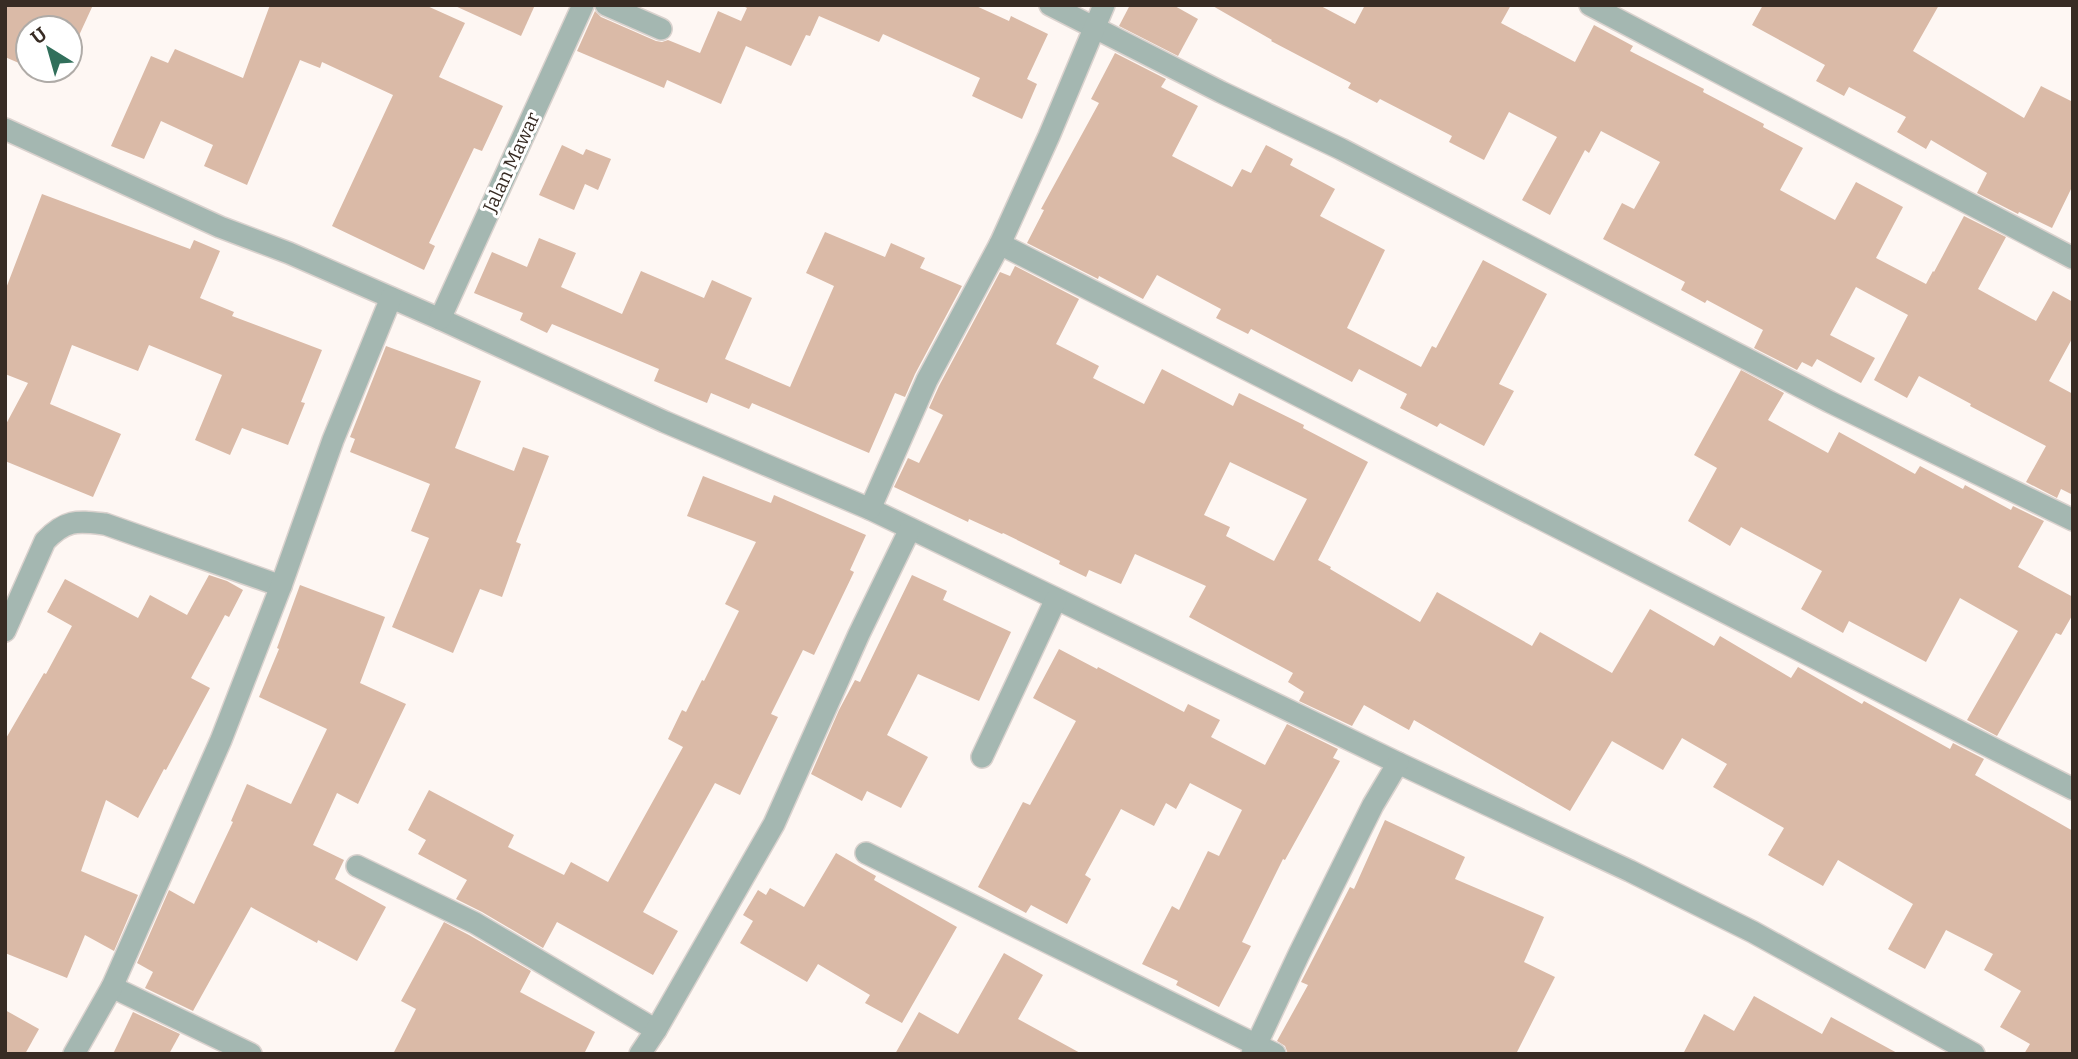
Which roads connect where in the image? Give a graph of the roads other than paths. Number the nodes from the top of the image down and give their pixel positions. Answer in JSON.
{"nodes":[{"id":1,"x":583,"y":5,"type":"edge"},
{"id":2,"x":606,"y":5,"type":"edge"},
{"id":3,"x":1050,"y":5,"type":"edge"},
{"id":4,"x":1104,"y":5,"type":"edge"},
{"id":5,"x":1590,"y":5,"type":"edge"},
{"id":6,"x":1094,"y":27,"type":"junction"},
{"id":7,"x":661,"y":29,"type":"dead end"},
{"id":8,"x":5,"y":129,"type":"edge"},
{"id":9,"x":1000,"y":244,"type":"junction"},
{"id":10,"x":2073,"y":258,"type":"edge"},
{"id":11,"x":391,"y":298,"type":"junction"},
{"id":12,"x":440,"y":319,"type":"junction"},
{"id":13,"x":870,"y":509,"type":"junction"},
{"id":14,"x":2073,"y":520,"type":"edge"},
{"id":15,"x":910,"y":529,"type":"junction"},
{"id":16,"x":281,"y":586,"type":"junction"},
{"id":17,"x":1056,"y":598,"type":"junction"},
{"id":18,"x":5,"y":631,"type":"edge"},
{"id":19,"x":982,"y":757,"type":"dead end"},
{"id":20,"x":1398,"y":763,"type":"junction"},
{"id":21,"x":2073,"y":789,"type":"edge"},
{"id":22,"x":866,"y":853,"type":"dead end"},
{"id":23,"x":357,"y":866,"type":"dead end"},
{"id":24,"x":112,"y":987,"type":"junction"},
{"id":25,"x":656,"y":1030,"type":"junction"},
{"id":26,"x":1261,"y":1050,"type":"edge"},
{"id":27,"x":74,"y":1054,"type":"edge"},
{"id":28,"x":251,"y":1054,"type":"edge"},
{"id":29,"x":640,"y":1054,"type":"edge"},
{"id":30,"x":1973,"y":1054,"type":"edge"}],
"edges":[{"from":1,"to":12,"type":"street","name":"Jalan Mawar"},
{"from":2,"to":7,"type":"street"},
{"from":3,"to":6,"type":"street"},
{"from":4,"to":6,"type":"street"},
{"from":5,"to":10,"type":"street"},
{"from":6,"to":9,"type":"street"},
{"from":6,"to":14,"type":"street"},
{"from":8,"to":11,"type":"street"},
{"from":9,"to":13,"type":"street"},
{"from":9,"to":21,"type":"street"},
{"from":11,"to":12,"type":"street"},
{"from":11,"to":16,"type":"street"},
{"from":12,"to":13,"type":"street"},
{"from":13,"to":15,"type":"street"},
{"from":15,"to":17,"type":"street"},
{"from":15,"to":25,"type":"street"},
{"from":16,"to":18,"type":"street"},
{"from":16,"to":24,"type":"street"},
{"from":17,"to":19,"type":"street"},
{"from":17,"to":20,"type":"street"},
{"from":20,"to":26,"type":"street"},
{"from":20,"to":30,"type":"street"},
{"from":22,"to":26,"type":"street"},
{"from":23,"to":25,"type":"street"},
{"from":24,"to":27,"type":"street"},
{"from":24,"to":28,"type":"street"},
{"from":25,"to":29,"type":"street"}]}
